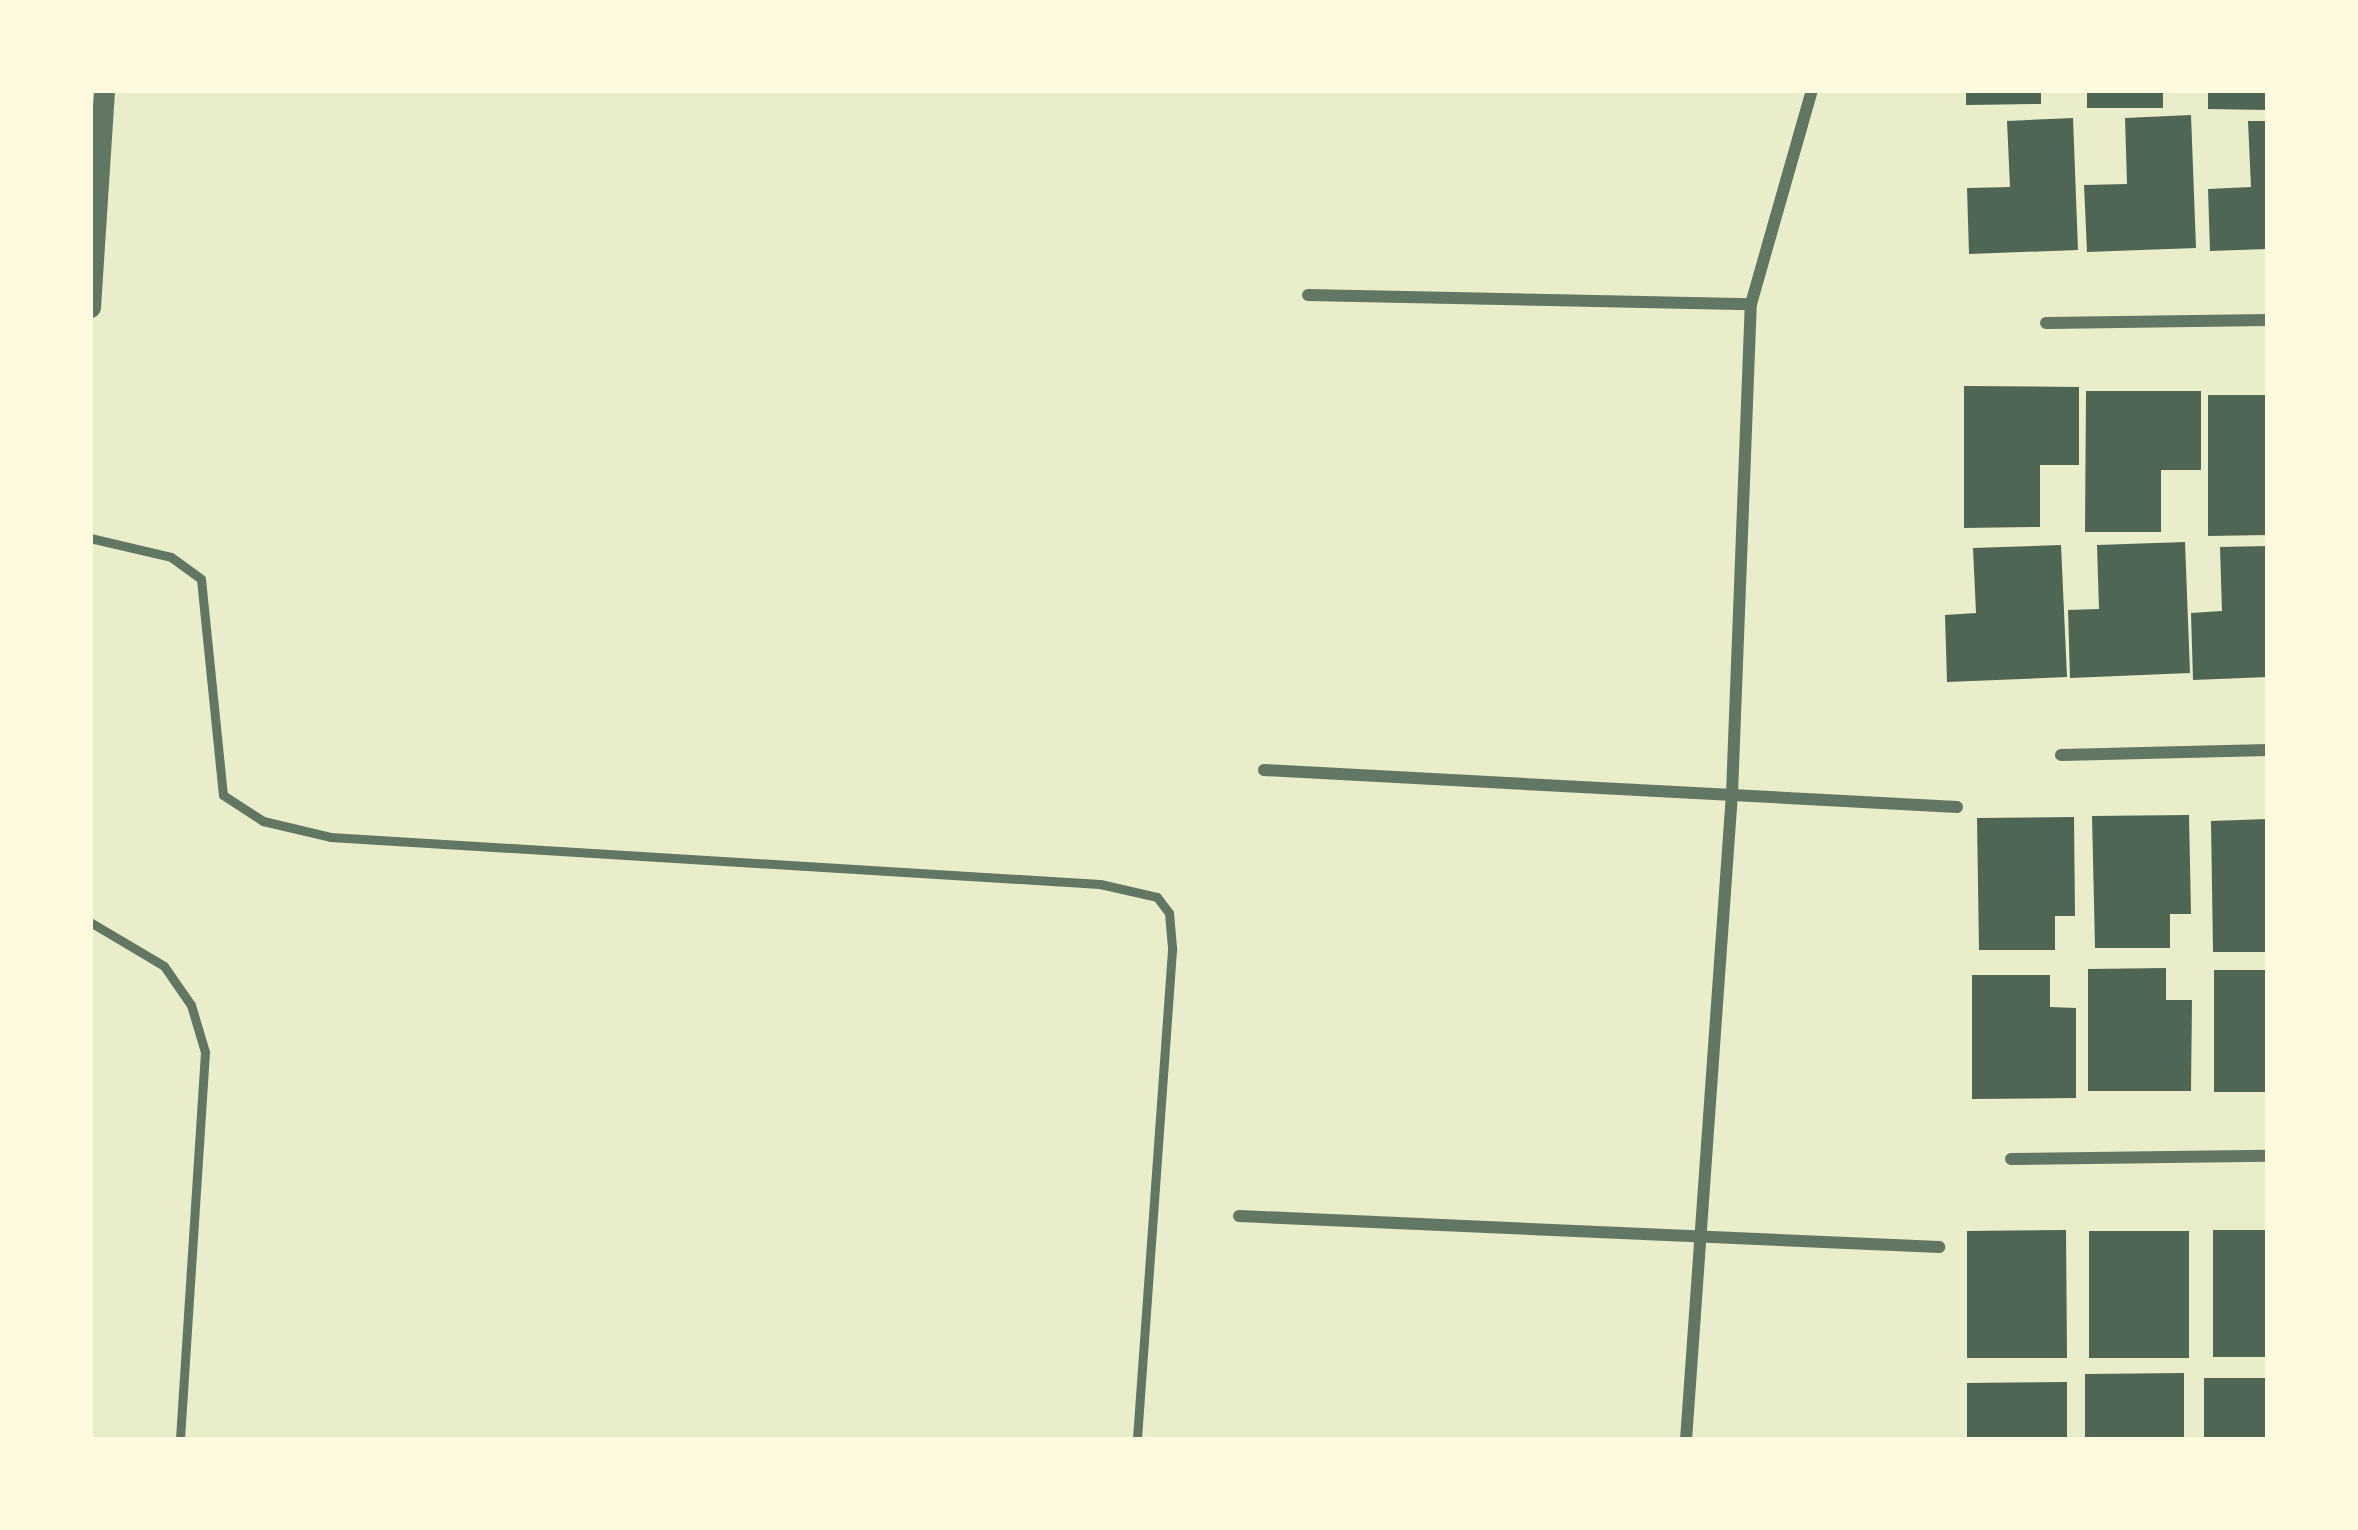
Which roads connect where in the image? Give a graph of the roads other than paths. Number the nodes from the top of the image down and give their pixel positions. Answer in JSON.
{"nodes":[{"id":1,"x":104,"y":90,"type":"edge"},
{"id":2,"x":1812,"y":90,"type":"edge"},
{"id":3,"x":1308,"y":296,"type":"dead end"},
{"id":4,"x":1751,"y":304,"type":"junction"},
{"id":5,"x":90,"y":307,"type":"edge"},
{"id":6,"x":2268,"y":320,"type":"edge"},
{"id":7,"x":2046,"y":323,"type":"dead end"},
{"id":8,"x":90,"y":538,"type":"edge"},
{"id":9,"x":2268,"y":750,"type":"edge"},
{"id":10,"x":2061,"y":755,"type":"dead end"},
{"id":11,"x":1264,"y":770,"type":"dead end"},
{"id":12,"x":1732,"y":794,"type":"junction"},
{"id":13,"x":1957,"y":807,"type":"dead end"},
{"id":14,"x":90,"y":922,"type":"edge"},
{"id":15,"x":2268,"y":1156,"type":"edge"},
{"id":16,"x":2011,"y":1159,"type":"dead end"},
{"id":17,"x":1239,"y":1216,"type":"dead end"},
{"id":18,"x":1704,"y":1235,"type":"junction"},
{"id":19,"x":1939,"y":1246,"type":"dead end"},
{"id":20,"x":180,"y":1440,"type":"edge"},
{"id":21,"x":1137,"y":1440,"type":"edge"},
{"id":22,"x":1687,"y":1440,"type":"edge"}],
"edges":[{"from":1,"to":5,"type":"street"},
{"from":2,"to":4,"type":"street"},
{"from":3,"to":4,"type":"street"},
{"from":4,"to":12,"type":"street"},
{"from":6,"to":7,"type":"street"},
{"from":8,"to":21,"type":"lane"},
{"from":9,"to":10,"type":"street"},
{"from":11,"to":12,"type":"street"},
{"from":12,"to":13,"type":"street"},
{"from":12,"to":18,"type":"street"},
{"from":14,"to":20,"type":"lane"},
{"from":15,"to":16,"type":"street"},
{"from":17,"to":18,"type":"street"},
{"from":18,"to":19,"type":"street"},
{"from":18,"to":22,"type":"street"}]}
